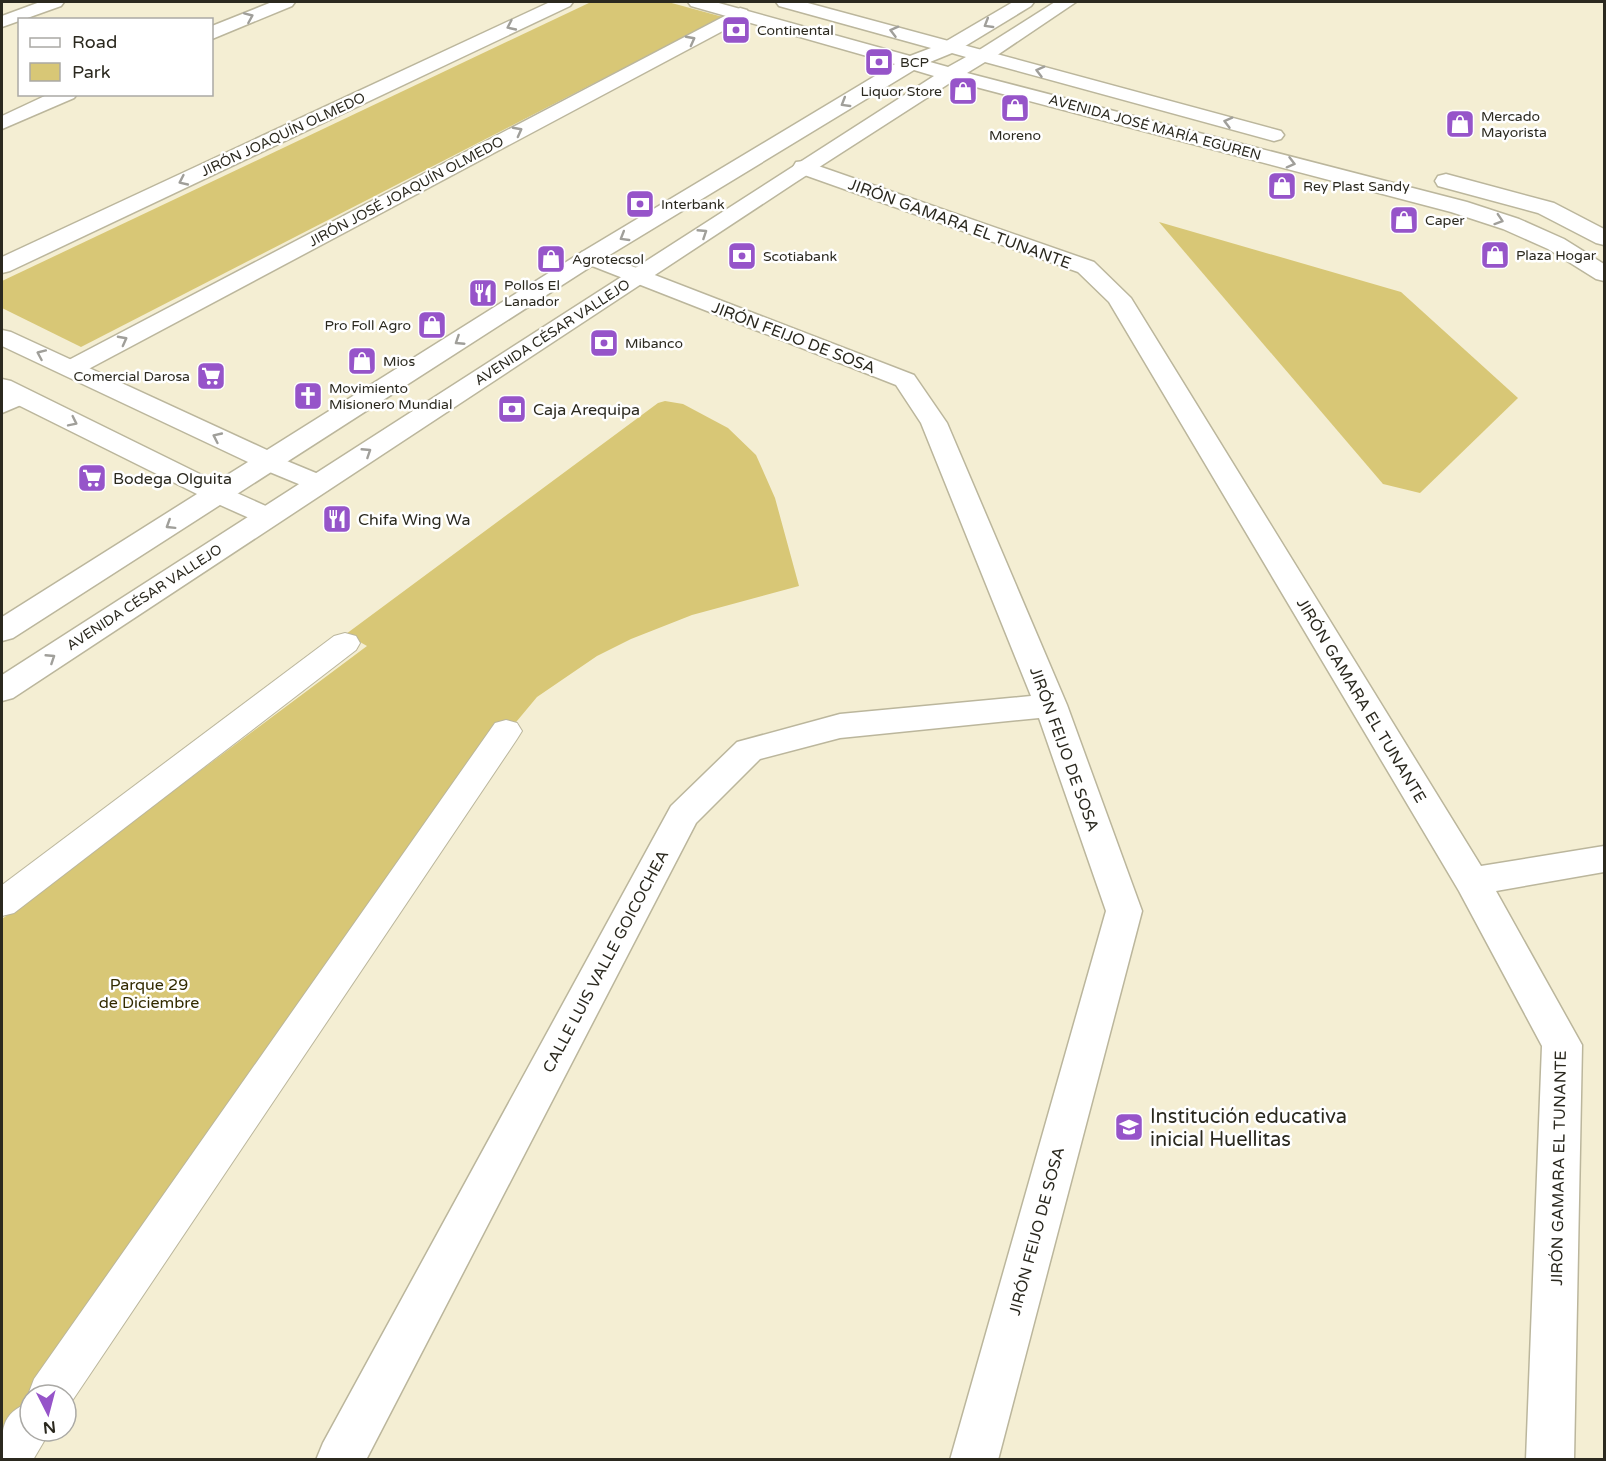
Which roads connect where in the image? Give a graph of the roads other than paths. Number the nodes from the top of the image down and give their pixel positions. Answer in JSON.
{"nodes":[{"id":1,"x":5,"y":2,"type":"edge"},
{"id":2,"x":55,"y":2,"type":"edge"},
{"id":3,"x":286,"y":2,"type":"edge"},
{"id":4,"x":564,"y":2,"type":"edge"},
{"id":5,"x":697,"y":2,"type":"edge"},
{"id":6,"x":785,"y":2,"type":"edge"},
{"id":7,"x":1025,"y":2,"type":"edge"},
{"id":8,"x":1067,"y":2,"type":"edge"},
{"id":9,"x":31,"y":11,"type":"junction"},
{"id":10,"x":740,"y":14,"type":"junction"},
{"id":11,"x":2,"y":22,"type":"edge"},
{"id":12,"x":213,"y":33,"type":"edge"},
{"id":13,"x":950,"y":47,"type":"junction"},
{"id":14,"x":983,"y":56,"type":"junction"},
{"id":15,"x":913,"y":62,"type":"junction"},
{"id":16,"x":950,"y":74,"type":"junction"},
{"id":17,"x":62,"y":96,"type":"edge"},
{"id":18,"x":7,"y":116,"type":"edge"},
{"id":19,"x":1293,"y":140,"type":"dead end"},
{"id":20,"x":804,"y":167,"type":"junction"},
{"id":21,"x":1431,"y":177,"type":"dead end"},
{"id":22,"x":1605,"y":238,"type":"edge"},
{"id":23,"x":590,"y":257,"type":"junction"},
{"id":24,"x":2,"y":266,"type":"edge"},
{"id":25,"x":1605,"y":274,"type":"edge"},
{"id":26,"x":636,"y":277,"type":"junction"},
{"id":27,"x":2,"y":337,"type":"edge"},
{"id":28,"x":72,"y":368,"type":"junction"},
{"id":29,"x":7,"y":396,"type":"edge"},
{"id":30,"x":270,"y":462,"type":"junction"},
{"id":31,"x":318,"y":484,"type":"junction"},
{"id":32,"x":219,"y":494,"type":"junction"},
{"id":33,"x":267,"y":517,"type":"junction"},
{"id":34,"x":2,"y":631,"type":"edge"},
{"id":35,"x":345,"y":643,"type":"dead end"},
{"id":36,"x":2,"y":690,"type":"edge"},
{"id":37,"x":1051,"y":705,"type":"junction"},
{"id":38,"x":506,"y":730,"type":"dead end"},
{"id":39,"x":1605,"y":859,"type":"edge"},
{"id":40,"x":1472,"y":881,"type":"junction"},
{"id":41,"x":2,"y":903,"type":"edge"},
{"id":42,"x":58,"y":1383,"type":"edge"},
{"id":43,"x":18,"y":1441,"type":"edge"},
{"id":44,"x":5,"y":1460,"type":"edge"},
{"id":45,"x":340,"y":1460,"type":"edge"},
{"id":46,"x":974,"y":1460,"type":"edge"},
{"id":47,"x":1550,"y":1460,"type":"edge"}],
"edges":[{"from":1,"to":9,"type":"street"},
{"from":2,"to":9,"type":"street"},
{"from":12,"to":3,"type":"street","one_way":true},
{"from":4,"to":24,"type":"street","name":"JIRÓN JOAQUÍN OLMEDO","one_way":true},
{"from":5,"to":10,"type":"street","name":"AVENIDA JOSÉ MARÍA EGUREN"},
{"from":13,"to":6,"type":"street","name":"AVENIDA JOSÉ MARÍA EGUREN","one_way":true},
{"from":7,"to":13,"type":"street","one_way":true},
{"from":8,"to":14,"type":"street","name":"AVENIDA CÉSAR VALLEJO"},
{"from":9,"to":11,"type":"street"},
{"from":10,"to":15,"type":"street","name":"AVENIDA JOSÉ MARÍA EGUREN"},
{"from":28,"to":10,"type":"street","name":"JIRÓN JOSÉ JOAQUÍN OLMEDO","one_way":true},
{"from":13,"to":14,"type":"street","name":"AVENIDA JOSÉ MARÍA EGUREN"},
{"from":13,"to":15,"type":"street"},
{"from":14,"to":16,"type":"street","name":"AVENIDA CÉSAR VALLEJO"},
{"from":19,"to":14,"type":"street","name":"AVENIDA JOSÉ MARÍA EGUREN","one_way":true},
{"from":15,"to":16,"type":"street","name":"AVENIDA JOSÉ MARÍA EGUREN"},
{"from":15,"to":23,"type":"street","one_way":true},
{"from":16,"to":20,"type":"street","name":"AVENIDA CÉSAR VALLEJO"},
{"from":16,"to":25,"type":"street","name":"AVENIDA JOSÉ MARÍA EGUREN","one_way":true},
{"from":17,"to":18,"type":"street"},
{"from":26,"to":20,"type":"street","name":"AVENIDA CÉSAR VALLEJO","one_way":true},
{"from":20,"to":40,"type":"street","name":"JIRÓN GAMARA EL TUNANTE"},
{"from":21,"to":22,"type":"street"},
{"from":23,"to":26,"type":"street","name":"JIRÓN FEIJO DE SOSA"},
{"from":23,"to":30,"type":"street","one_way":true},
{"from":31,"to":26,"type":"street","name":"AVENIDA CÉSAR VALLEJO","one_way":true},
{"from":26,"to":37,"type":"street","name":"JIRÓN FEIJO DE SOSA"},
{"from":28,"to":27,"type":"street","one_way":true},
{"from":30,"to":28,"type":"street","one_way":true},
{"from":29,"to":32,"type":"street","one_way":true},
{"from":30,"to":31,"type":"street"},
{"from":30,"to":32,"type":"street"},
{"from":31,"to":33,"type":"street","name":"AVENIDA CÉSAR VALLEJO"},
{"from":32,"to":33,"type":"street"},
{"from":32,"to":34,"type":"street","one_way":true},
{"from":36,"to":33,"type":"street","name":"AVENIDA CÉSAR VALLEJO","one_way":true},
{"from":35,"to":41,"type":"street"},
{"from":37,"to":45,"type":"street","name":"CALLE LUIS VALLE GOICOCHEA"},
{"from":37,"to":46,"type":"street","name":"JIRÓN FEIJO DE SOSA"},
{"from":38,"to":42,"type":"street"},
{"from":39,"to":40,"type":"street"},
{"from":40,"to":47,"type":"street","name":"JIRÓN GAMARA EL TUNANTE"},
{"from":43,"to":44,"type":"street"}]}
